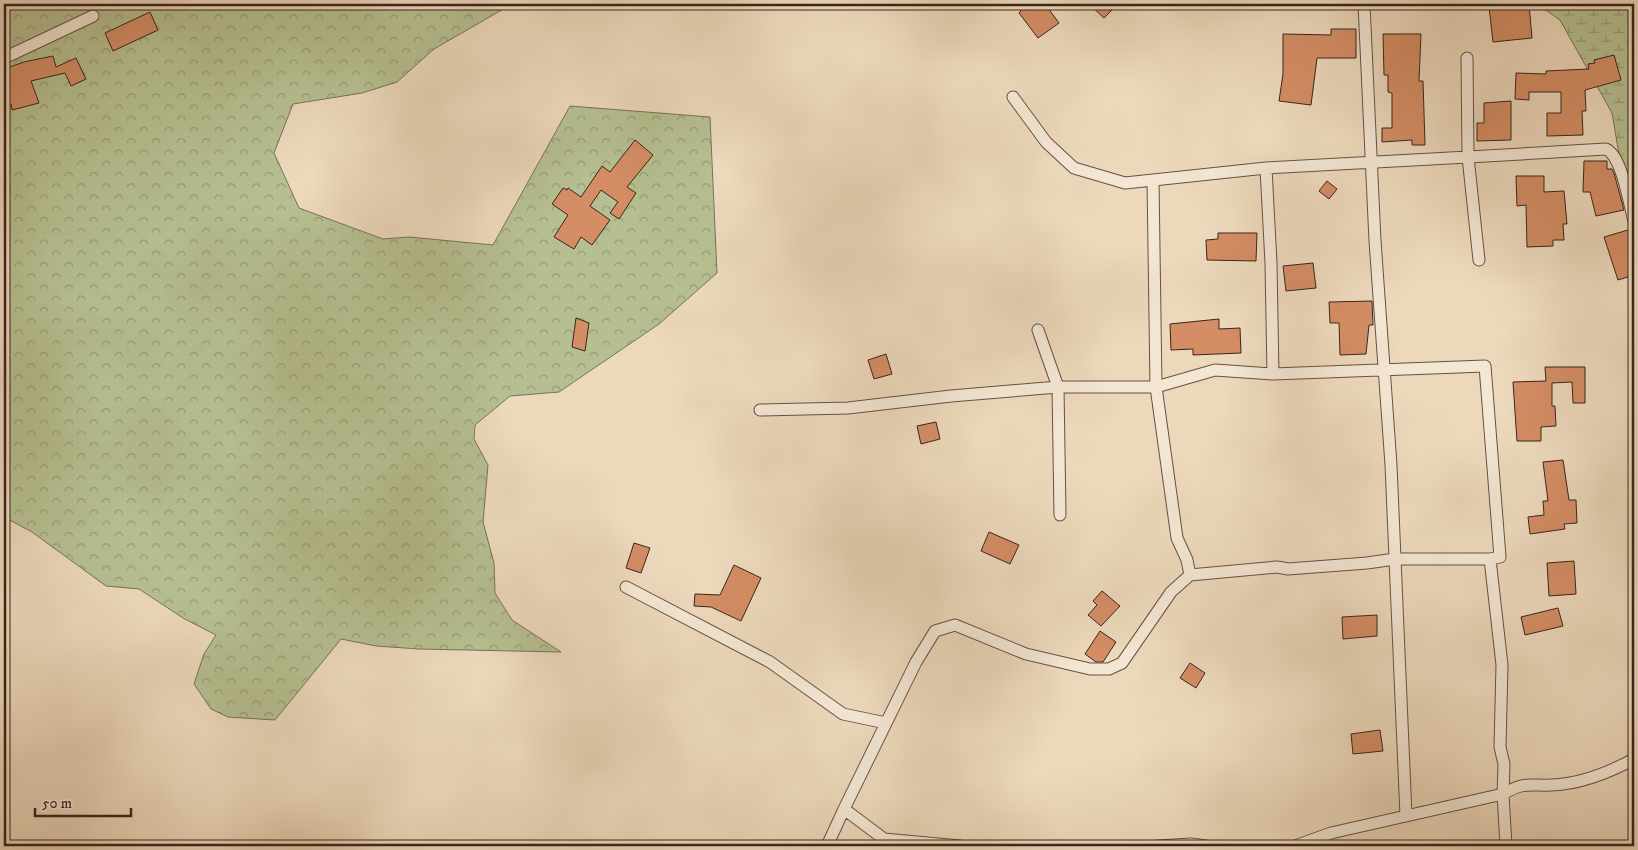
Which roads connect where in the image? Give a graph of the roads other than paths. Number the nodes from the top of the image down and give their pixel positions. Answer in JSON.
{"nodes":[{"id":1,"x":1364,"y":4,"type":"edge"},
{"id":2,"x":93,"y":16,"type":"dead end"},
{"id":3,"x":4,"y":58,"type":"edge"},
{"id":4,"x":1467,"y":58,"type":"dead end"},
{"id":5,"x":1013,"y":96,"type":"dead end"},
{"id":6,"x":1468,"y":157,"type":"junction"},
{"id":7,"x":1372,"y":162,"type":"junction"},
{"id":8,"x":1266,"y":168,"type":"junction"},
{"id":9,"x":1153,"y":180,"type":"junction"},
{"id":10,"x":1634,"y":221,"type":"edge"},
{"id":11,"x":1479,"y":260,"type":"dead end"},
{"id":12,"x":1038,"y":330,"type":"dead end"},
{"id":13,"x":1386,"y":368,"type":"junction"},
{"id":14,"x":1273,"y":374,"type":"junction"},
{"id":15,"x":1058,"y":387,"type":"junction"},
{"id":16,"x":1156,"y":387,"type":"junction"},
{"id":17,"x":760,"y":410,"type":"dead end"},
{"id":18,"x":1060,"y":515,"type":"dead end"},
{"id":19,"x":1395,"y":559,"type":"junction"},
{"id":20,"x":1490,"y":559,"type":"junction"},
{"id":21,"x":1190,"y":576,"type":"junction"},
{"id":22,"x":626,"y":587,"type":"dead end"},
{"id":23,"x":886,"y":723,"type":"junction"},
{"id":24,"x":1634,"y":760,"type":"edge"},
{"id":25,"x":1503,"y":794,"type":"junction"},
{"id":26,"x":844,"y":808,"type":"junction"},
{"id":27,"x":1406,"y":816,"type":"junction"},
{"id":28,"x":827,"y":846,"type":"edge"},
{"id":29,"x":960,"y":846,"type":"edge"},
{"id":30,"x":1158,"y":846,"type":"edge"},
{"id":31,"x":1206,"y":846,"type":"edge"},
{"id":32,"x":1295,"y":846,"type":"edge"},
{"id":33,"x":1506,"y":846,"type":"edge"}],
"edges":[{"from":1,"to":7,"type":"street"},
{"from":2,"to":3,"type":"street"},
{"from":4,"to":6,"type":"street"},
{"from":5,"to":9,"type":"street"},
{"from":6,"to":7,"type":"street"},
{"from":6,"to":10,"type":"street"},
{"from":6,"to":11,"type":"street"},
{"from":7,"to":8,"type":"street"},
{"from":7,"to":13,"type":"street"},
{"from":8,"to":9,"type":"street"},
{"from":8,"to":14,"type":"street"},
{"from":9,"to":16,"type":"street"},
{"from":12,"to":15,"type":"street"},
{"from":13,"to":14,"type":"street"},
{"from":13,"to":19,"type":"street"},
{"from":13,"to":20,"type":"street"},
{"from":14,"to":16,"type":"street"},
{"from":15,"to":16,"type":"street"},
{"from":15,"to":17,"type":"street"},
{"from":15,"to":18,"type":"street"},
{"from":16,"to":21,"type":"street"},
{"from":19,"to":20,"type":"street"},
{"from":19,"to":21,"type":"street"},
{"from":19,"to":27,"type":"street"},
{"from":20,"to":25,"type":"street"},
{"from":21,"to":23,"type":"street"},
{"from":22,"to":23,"type":"street"},
{"from":23,"to":26,"type":"street"},
{"from":24,"to":25,"type":"street"},
{"from":25,"to":27,"type":"street"},
{"from":25,"to":33,"type":"street"},
{"from":26,"to":28,"type":"street"},
{"from":26,"to":29,"type":"street"},
{"from":27,"to":32,"type":"street"},
{"from":30,"to":31,"type":"street"}]}
